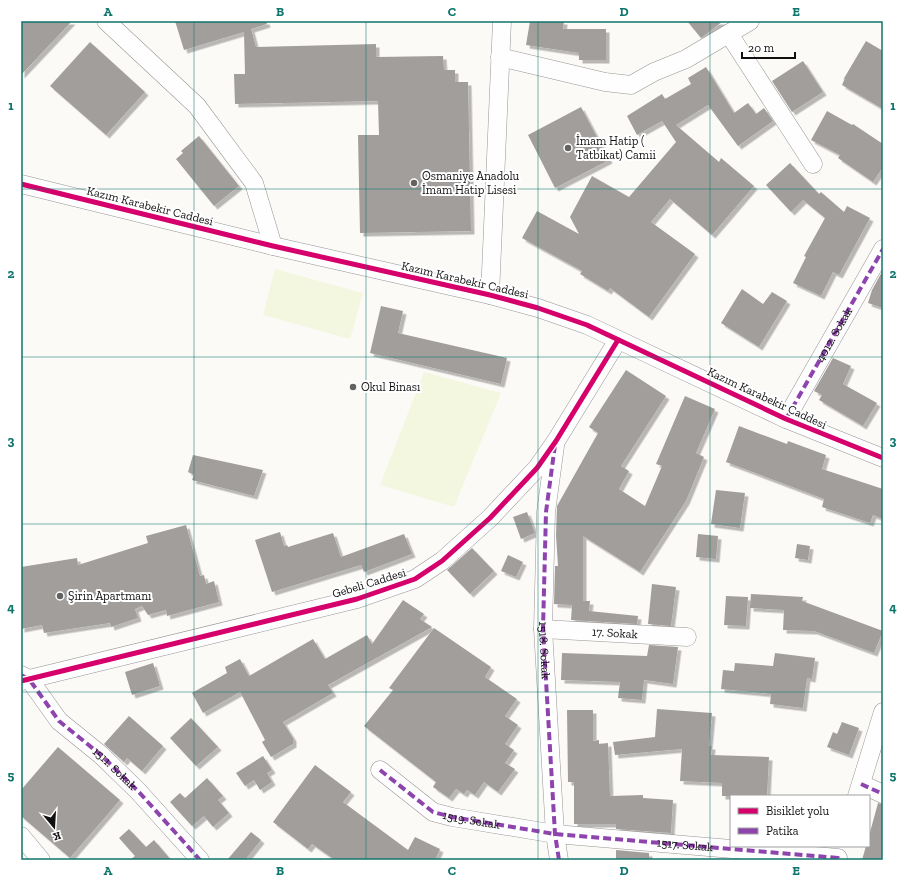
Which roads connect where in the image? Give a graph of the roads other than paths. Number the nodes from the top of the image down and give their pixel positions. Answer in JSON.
{"nodes":[{"id":1,"x":106,"y":21,"type":"edge"},
{"id":2,"x":502,"y":21,"type":"edge"},
{"id":3,"x":750,"y":21,"type":"edge"},
{"id":4,"x":729,"y":34,"type":"junction"},
{"id":5,"x":500,"y":57,"type":"junction"},
{"id":6,"x":813,"y":164,"type":"dead end"},
{"id":7,"x":21,"y":184,"type":"edge"},
{"id":8,"x":273,"y":246,"type":"junction"},
{"id":9,"x":883,"y":249,"type":"edge"},
{"id":10,"x":490,"y":295,"type":"junction"},
{"id":11,"x":618,"y":340,"type":"junction"},
{"id":12,"x":786,"y":419,"type":"junction"},
{"id":13,"x":556,"y":441,"type":"junction"},
{"id":14,"x":883,"y":458,"type":"edge"},
{"id":15,"x":543,"y":629,"type":"junction"},
{"id":16,"x":687,"y":637,"type":"dead end"},
{"id":17,"x":24,"y":678,"type":"edge"},
{"id":18,"x":883,"y":712,"type":"edge"},
{"id":19,"x":380,"y":770,"type":"dead end"},
{"id":20,"x":859,"y":790,"type":"edge"},
{"id":21,"x":883,"y":794,"type":"edge"},
{"id":22,"x":555,"y":834,"type":"junction"},
{"id":23,"x":21,"y":836,"type":"edge"},
{"id":24,"x":730,"y":847,"type":"edge"},
{"id":25,"x":731,"y":847,"type":"edge"},
{"id":26,"x":840,"y":855,"type":"edge"},
{"id":27,"x":41,"y":860,"type":"edge"},
{"id":28,"x":200,"y":860,"type":"edge"},
{"id":29,"x":559,"y":860,"type":"edge"}],
"edges":[{"from":1,"to":8,"type":"street"},
{"from":2,"to":5,"type":"street"},
{"from":3,"to":4,"type":"street"},
{"from":4,"to":5,"type":"street"},
{"from":4,"to":6,"type":"street"},
{"from":5,"to":10,"type":"street"},
{"from":7,"to":8,"type":"street","name":"Kazım Karabekir Caddesi"},
{"from":8,"to":10,"type":"street","name":"Kazım Karabekir Caddesi"},
{"from":9,"to":12,"type":"street","name":"4012. Sokak"},
{"from":10,"to":11,"type":"street","name":"Kazım Karabekir Caddesi"},
{"from":11,"to":12,"type":"street","name":"Kazım Karabekir Caddesi"},
{"from":11,"to":13,"type":"street","name":"Gebeli Caddesi"},
{"from":12,"to":14,"type":"street","name":"Kazım Karabekir Caddesi"},
{"from":13,"to":15,"type":"street","name":"1518. Sokak"},
{"from":13,"to":17,"type":"street","name":"Gebeli Caddesi"},
{"from":15,"to":16,"type":"street","name":"17. Sokak"},
{"from":15,"to":22,"type":"street","name":"1518. Sokak"},
{"from":17,"to":28,"type":"street","name":"1511. Sokak"},
{"from":18,"to":20,"type":"street"},
{"from":19,"to":22,"type":"street","name":"1519. Sokak"},
{"from":20,"to":21,"type":"street"},
{"from":22,"to":24,"type":"street","name":"1517. Sokak"},
{"from":22,"to":29,"type":"street","name":"1518. Sokak"},
{"from":23,"to":27,"type":"street"},
{"from":25,"to":26,"type":"street","name":"1517. Sokak"}]}
